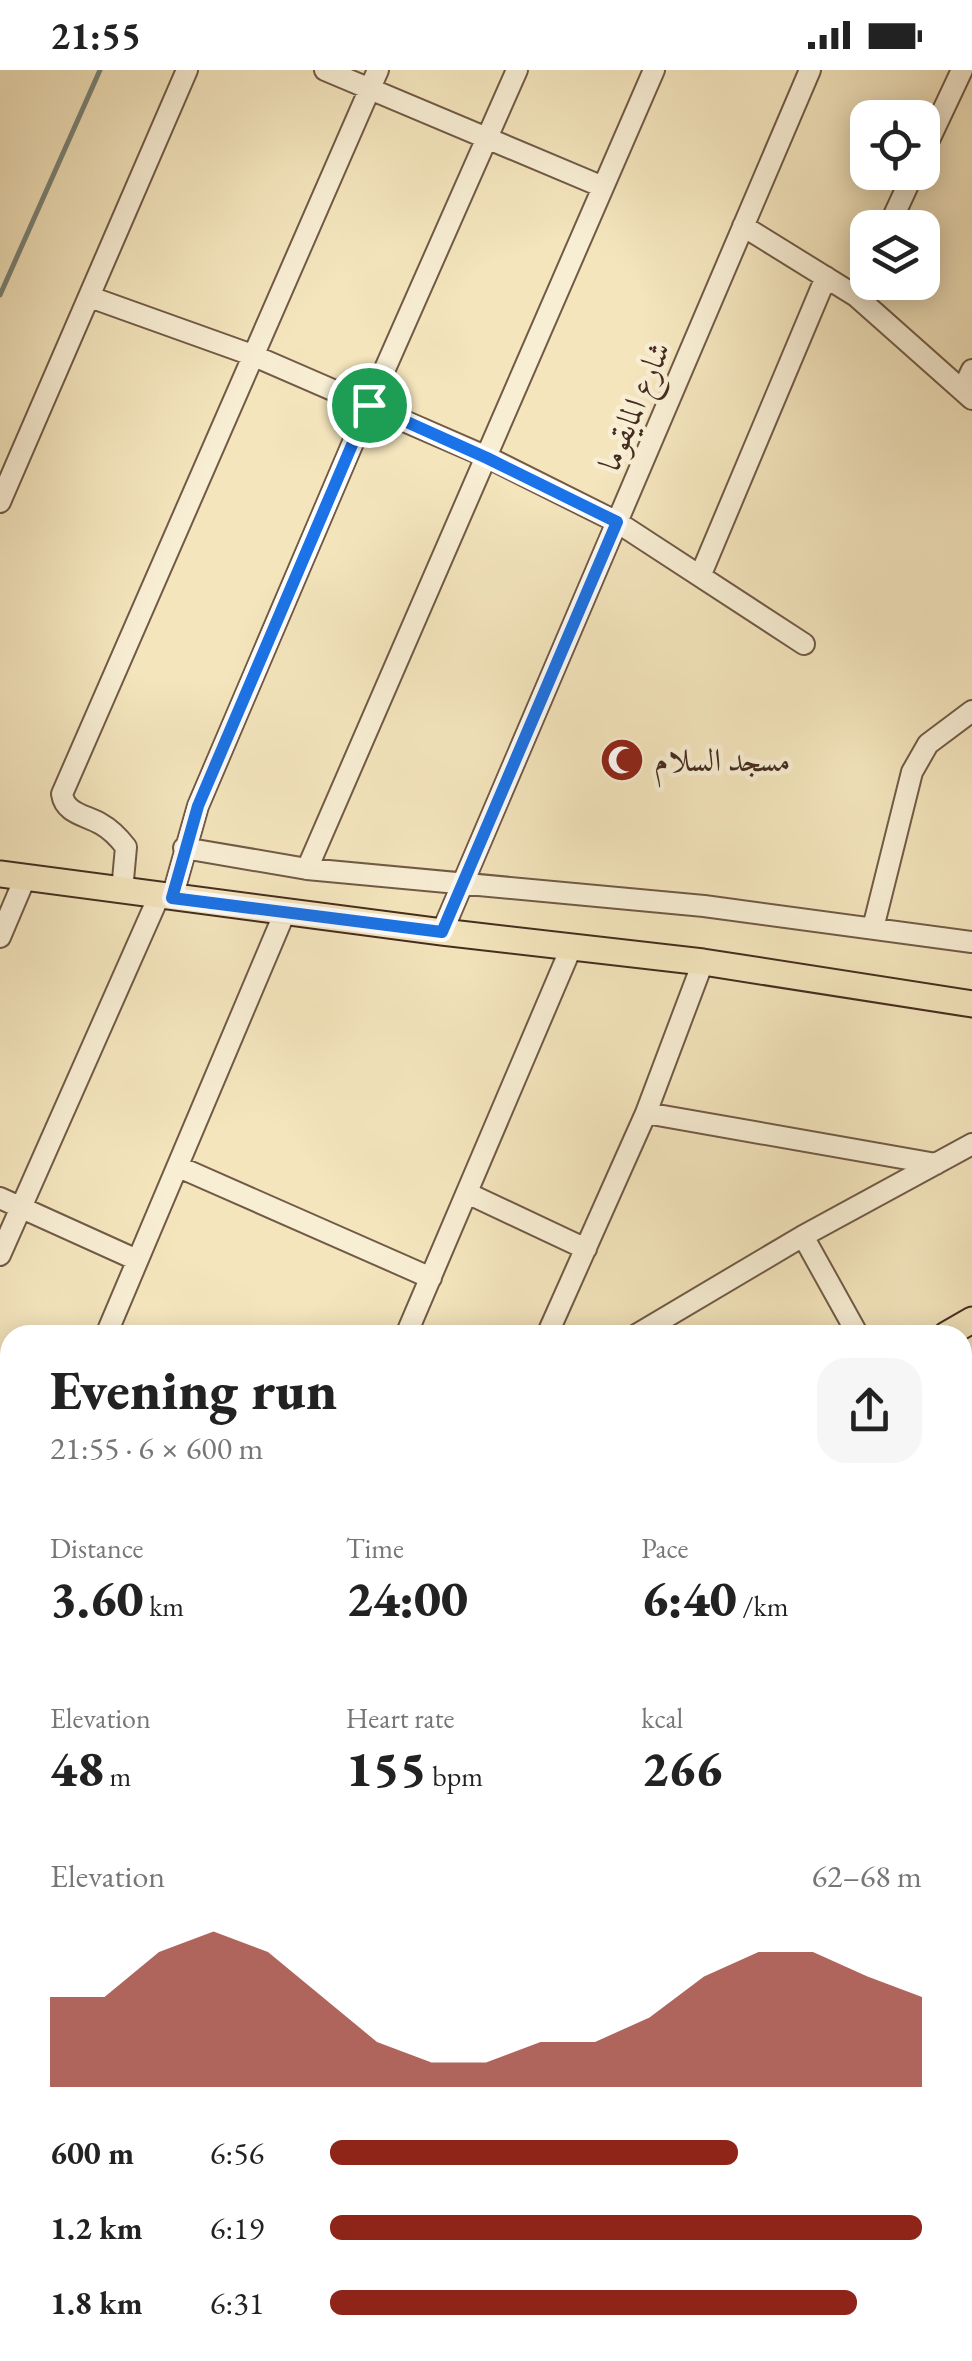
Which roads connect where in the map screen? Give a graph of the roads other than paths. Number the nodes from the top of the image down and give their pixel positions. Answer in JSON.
{"nodes":[{"id":1,"x":188,"y":70,"type":"edge"},
{"id":2,"x":325,"y":70,"type":"edge"},
{"id":3,"x":517,"y":70,"type":"edge"},
{"id":4,"x":654,"y":70,"type":"edge"},
{"id":5,"x":810,"y":70,"type":"edge"},
{"id":6,"x":968,"y":71,"type":"edge"},
{"id":7,"x":374,"y":79,"type":"edge"},
{"id":8,"x":940,"y":122,"type":"edge"},
{"id":9,"x":486,"y":139,"type":"junction"},
{"id":10,"x":603,"y":187,"type":"junction"},
{"id":11,"x":743,"y":226,"type":"junction"},
{"id":12,"x":826,"y":277,"type":"junction"},
{"id":13,"x":850,"y":292,"type":"edge"},
{"id":14,"x":90,"y":297,"type":"junction"},
{"id":15,"x":861,"y":300,"type":"edge"},
{"id":16,"x":252,"y":356,"type":"junction"},
{"id":17,"x":969,"y":386,"type":"edge"},
{"id":18,"x":369,"y":405,"type":"junction"},
{"id":19,"x":487,"y":458,"type":"junction"},
{"id":20,"x":0,"y":502,"type":"edge"},
{"id":21,"x":617,"y":522,"type":"junction"},
{"id":22,"x":701,"y":574,"type":"junction"},
{"id":23,"x":804,"y":644,"type":"dead end"},
{"id":24,"x":972,"y":711,"type":"edge"},
{"id":25,"x":184,"y":848,"type":"junction"},
{"id":26,"x":307,"y":870,"type":"junction"},
{"id":27,"x":13,"y":876,"type":"edge"},
{"id":28,"x":462,"y":884,"type":"junction"},
{"id":29,"x":122,"y":891,"type":"junction"},
{"id":30,"x":166,"y":897,"type":"junction"},
{"id":31,"x":285,"y":912,"type":"junction"},
{"id":32,"x":873,"y":928,"type":"junction"},
{"id":33,"x":442,"y":932,"type":"junction"},
{"id":34,"x":0,"y":936,"type":"edge"},
{"id":35,"x":972,"y":942,"type":"edge"},
{"id":36,"x":571,"y":948,"type":"junction"},
{"id":37,"x":703,"y":962,"type":"junction"},
{"id":38,"x":972,"y":1004,"type":"edge"},
{"id":39,"x":646,"y":1113,"type":"junction"},
{"id":40,"x":972,"y":1144,"type":"edge"},
{"id":41,"x":936,"y":1164,"type":"junction"},
{"id":42,"x":179,"y":1167,"type":"junction"},
{"id":43,"x":467,"y":1193,"type":"junction"},
{"id":44,"x":0,"y":1198,"type":"edge"},
{"id":45,"x":22,"y":1207,"type":"junction"},
{"id":46,"x":803,"y":1236,"type":"junction"},
{"id":47,"x":586,"y":1249,"type":"junction"},
{"id":48,"x":0,"y":1255,"type":"edge"},
{"id":49,"x":137,"y":1260,"type":"junction"},
{"id":50,"x":431,"y":1278,"type":"junction"},
{"id":51,"x":110,"y":1325,"type":"edge"},
{"id":52,"x":410,"y":1325,"type":"edge"},
{"id":53,"x":552,"y":1325,"type":"edge"},
{"id":54,"x":653,"y":1325,"type":"edge"},
{"id":55,"x":852,"y":1325,"type":"edge"}],
"edges":[{"from":1,"to":14,"type":"street"},
{"from":2,"to":7,"type":"street"},
{"from":3,"to":9,"type":"street"},
{"from":4,"to":10,"type":"street"},
{"from":5,"to":11,"type":"street","name":"شارع المايقوما"},
{"from":6,"to":8,"type":"street"},
{"from":7,"to":9,"type":"street"},
{"from":7,"to":16,"type":"street"},
{"from":9,"to":10,"type":"street"},
{"from":9,"to":18,"type":"street"},
{"from":10,"to":19,"type":"street"},
{"from":11,"to":12,"type":"street"},
{"from":11,"to":21,"type":"street","name":"شارع المايقوما"},
{"from":12,"to":13,"type":"street"},
{"from":12,"to":22,"type":"street"},
{"from":14,"to":16,"type":"street"},
{"from":14,"to":20,"type":"street"},
{"from":15,"to":17,"type":"street"},
{"from":16,"to":18,"type":"street"},
{"from":16,"to":29,"type":"street"},
{"from":18,"to":19,"type":"street"},
{"from":18,"to":25,"type":"street"},
{"from":19,"to":21,"type":"street"},
{"from":19,"to":26,"type":"street"},
{"from":21,"to":22,"type":"street"},
{"from":21,"to":28,"type":"street","name":"شارع المايقوما"},
{"from":22,"to":23,"type":"street"},
{"from":24,"to":32,"type":"street"},
{"from":25,"to":26,"type":"street"},
{"from":25,"to":30,"type":"street"},
{"from":26,"to":28,"type":"street"},
{"from":27,"to":29,"type":"main road"},
{"from":27,"to":34,"type":"street"},
{"from":28,"to":32,"type":"street"},
{"from":28,"to":33,"type":"street","name":"شارع المايقوما"},
{"from":29,"to":30,"type":"main road"},
{"from":30,"to":31,"type":"main road"},
{"from":30,"to":45,"type":"street"},
{"from":31,"to":33,"type":"main road"},
{"from":31,"to":42,"type":"street"},
{"from":32,"to":35,"type":"street"},
{"from":33,"to":36,"type":"main road"},
{"from":36,"to":37,"type":"main road"},
{"from":36,"to":43,"type":"street"},
{"from":37,"to":38,"type":"main road"},
{"from":37,"to":39,"type":"street"},
{"from":39,"to":41,"type":"street"},
{"from":39,"to":47,"type":"street"},
{"from":40,"to":41,"type":"street"},
{"from":41,"to":46,"type":"street"},
{"from":42,"to":49,"type":"street"},
{"from":42,"to":50,"type":"street"},
{"from":43,"to":47,"type":"street"},
{"from":43,"to":50,"type":"street"},
{"from":44,"to":45,"type":"street"},
{"from":45,"to":48,"type":"street"},
{"from":45,"to":49,"type":"street"},
{"from":46,"to":54,"type":"street"},
{"from":46,"to":55,"type":"street"},
{"from":47,"to":53,"type":"street"},
{"from":49,"to":51,"type":"street"},
{"from":50,"to":52,"type":"street"}]}
